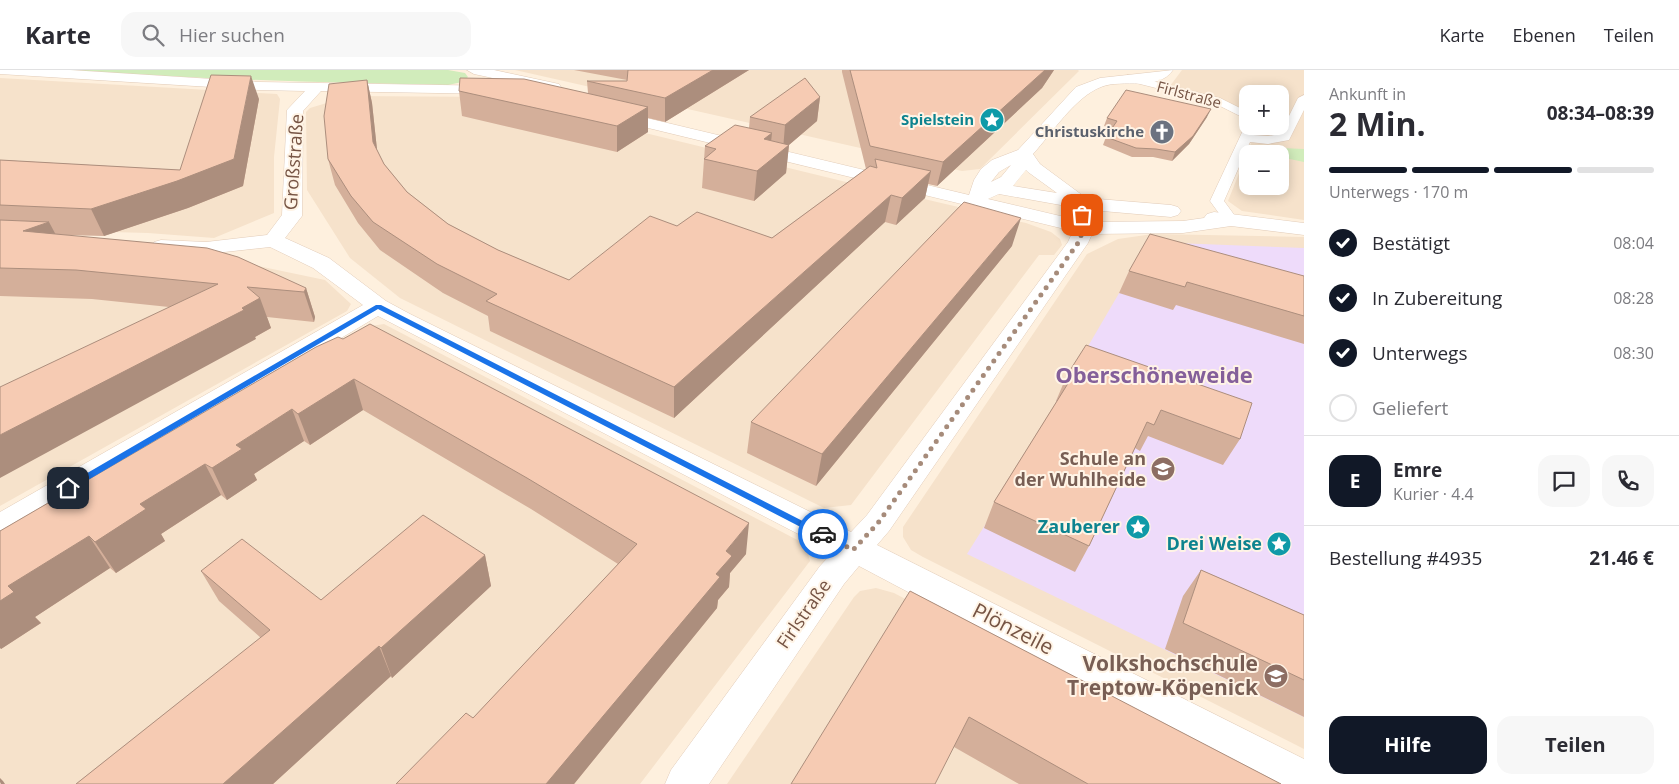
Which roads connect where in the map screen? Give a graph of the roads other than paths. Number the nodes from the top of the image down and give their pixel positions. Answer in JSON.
{"nodes":[{"id":1,"x":0,"y":70,"type":"edge"},
{"id":2,"x":472,"y":70,"type":"edge"},
{"id":3,"x":1098,"y":70,"type":"edge"},
{"id":4,"x":1166,"y":70,"type":"edge"},
{"id":5,"x":511,"y":78,"type":"junction"},
{"id":6,"x":1128,"y":78,"type":"junction"},
{"id":7,"x":316,"y":88,"type":"junction"},
{"id":8,"x":495,"y":89,"type":"junction"},
{"id":9,"x":1304,"y":98,"type":"edge"},
{"id":10,"x":1239,"y":112,"type":"edge"},
{"id":11,"x":1289,"y":129,"type":"edge"},
{"id":12,"x":1247,"y":135,"type":"edge"},
{"id":13,"x":1256,"y":135,"type":"edge"},
{"id":14,"x":1286,"y":135,"type":"edge"},
{"id":15,"x":1024,"y":154,"type":"junction"},
{"id":16,"x":877,"y":162,"type":"edge"},
{"id":17,"x":944,"y":177,"type":"edge"},
{"id":18,"x":983,"y":192,"type":"junction"},
{"id":19,"x":1082,"y":215,"type":"junction"},
{"id":20,"x":1231,"y":220,"type":"junction"},
{"id":21,"x":1304,"y":229,"type":"edge"},
{"id":22,"x":273,"y":240,"type":"junction"},
{"id":23,"x":144,"y":245,"type":"edge"},
{"id":24,"x":378,"y":306,"type":"junction"},
{"id":25,"x":0,"y":527,"type":"edge"},
{"id":26,"x":853,"y":550,"type":"junction"},
{"id":27,"x":1304,"y":780,"type":"edge"},
{"id":28,"x":685,"y":784,"type":"edge"}],
"edges":[{"from":1,"to":7,"type":"street"},
{"from":2,"to":5,"type":"street"},
{"from":3,"to":6,"type":"street"},
{"from":4,"to":6,"type":"street","name":"Firlstraße"},
{"from":5,"to":8,"type":"street"},
{"from":5,"to":8,"type":"street"},
{"from":6,"to":10,"type":"lane","name":"Firlstraße"},
{"from":6,"to":15,"type":"street","name":"Firlstraße"},
{"from":7,"to":8,"type":"street"},
{"from":7,"to":22,"type":"street","name":"Großstraße"},
{"from":9,"to":11,"type":"lane"},
{"from":12,"to":20,"type":"lane"},
{"from":13,"to":14,"type":"lane"},
{"from":15,"to":18,"type":"street","name":"Firlstraße"},
{"from":15,"to":19,"type":"street"},
{"from":16,"to":18,"type":"street"},
{"from":17,"to":18,"type":"street"},
{"from":18,"to":19,"type":"street"},
{"from":19,"to":20,"type":"street"},
{"from":19,"to":26,"type":"street","name":"Firlstraße"},
{"from":20,"to":21,"type":"street"},
{"from":22,"to":23,"type":"street"},
{"from":22,"to":24,"type":"street"},
{"from":24,"to":25,"type":"street"},
{"from":24,"to":26,"type":"street"},
{"from":26,"to":27,"type":"street","name":"Plönzeile"},
{"from":26,"to":28,"type":"street","name":"Firlstraße"}]}
